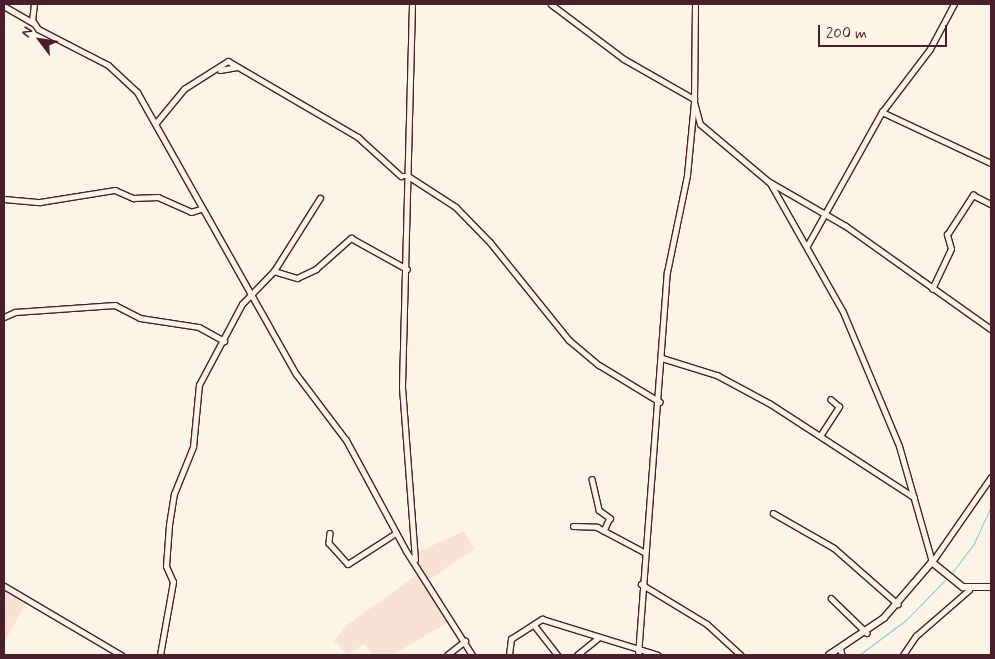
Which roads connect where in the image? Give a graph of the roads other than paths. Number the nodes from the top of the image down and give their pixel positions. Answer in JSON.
{"nodes":[{"id":1,"x":34,"y":4,"type":"edge"},
{"id":2,"x":412,"y":4,"type":"edge"},
{"id":3,"x":551,"y":4,"type":"edge"},
{"id":4,"x":695,"y":4,"type":"edge"},
{"id":5,"x":954,"y":4,"type":"edge"},
{"id":6,"x":4,"y":6,"type":"edge"},
{"id":7,"x":33,"y":23,"type":"junction"},
{"id":8,"x":694,"y":100,"type":"junction"},
{"id":9,"x":882,"y":112,"type":"junction"},
{"id":10,"x":156,"y":123,"type":"junction"},
{"id":11,"x":991,"y":163,"type":"edge"},
{"id":12,"x":408,"y":176,"type":"junction"},
{"id":13,"x":767,"y":181,"type":"junction"},
{"id":14,"x":320,"y":198,"type":"dead end"},
{"id":15,"x":4,"y":199,"type":"edge"},
{"id":16,"x":991,"y":204,"type":"edge"},
{"id":17,"x":200,"y":210,"type":"junction"},
{"id":18,"x":826,"y":215,"type":"junction"},
{"id":19,"x":807,"y":246,"type":"junction"},
{"id":20,"x":407,"y":269,"type":"junction"},
{"id":21,"x":274,"y":271,"type":"junction"},
{"id":22,"x":932,"y":289,"type":"junction"},
{"id":23,"x":254,"y":296,"type":"junction"},
{"id":24,"x":4,"y":317,"type":"edge"},
{"id":25,"x":991,"y":329,"type":"edge"},
{"id":26,"x":224,"y":341,"type":"junction"},
{"id":27,"x":662,"y":358,"type":"junction"},
{"id":28,"x":831,"y":400,"type":"dead end"},
{"id":29,"x":660,"y":402,"type":"junction"},
{"id":30,"x":820,"y":436,"type":"junction"},
{"id":31,"x":991,"y":477,"type":"edge"},
{"id":32,"x":592,"y":479,"type":"dead end"},
{"id":33,"x":914,"y":497,"type":"junction"},
{"id":34,"x":773,"y":513,"type":"dead end"},
{"id":35,"x":573,"y":526,"type":"dead end"},
{"id":36,"x":604,"y":530,"type":"junction"},
{"id":37,"x":396,"y":533,"type":"junction"},
{"id":38,"x":330,"y":534,"type":"dead end"},
{"id":39,"x":644,"y":552,"type":"junction"},
{"id":40,"x":415,"y":560,"type":"junction"},
{"id":41,"x":932,"y":562,"type":"junction"},
{"id":42,"x":641,"y":584,"type":"junction"},
{"id":43,"x":4,"y":586,"type":"edge"},
{"id":44,"x":991,"y":587,"type":"edge"},
{"id":45,"x":969,"y":590,"type":"junction"},
{"id":46,"x":831,"y":598,"type":"dead end"},
{"id":47,"x":898,"y":604,"type":"junction"},
{"id":48,"x":535,"y":626,"type":"junction"},
{"id":49,"x":867,"y":633,"type":"junction"},
{"id":50,"x":599,"y":636,"type":"junction"},
{"id":51,"x":465,"y":641,"type":"junction"},
{"id":52,"x":638,"y":647,"type":"junction"},
{"id":53,"x":842,"y":653,"type":"edge"},
{"id":54,"x":121,"y":655,"type":"edge"},
{"id":55,"x":160,"y":655,"type":"edge"},
{"id":56,"x":447,"y":655,"type":"edge"},
{"id":57,"x":472,"y":655,"type":"edge"},
{"id":58,"x":509,"y":655,"type":"edge"},
{"id":59,"x":558,"y":655,"type":"edge"},
{"id":60,"x":578,"y":655,"type":"edge"},
{"id":61,"x":638,"y":655,"type":"edge"},
{"id":62,"x":658,"y":655,"type":"edge"},
{"id":63,"x":742,"y":655,"type":"edge"},
{"id":64,"x":829,"y":655,"type":"edge"},
{"id":65,"x":903,"y":655,"type":"edge"}],
"edges":[{"from":1,"to":7,"type":"street"},
{"from":2,"to":12,"type":"street"},
{"from":3,"to":8,"type":"street"},
{"from":4,"to":8,"type":"street"},
{"from":5,"to":9,"type":"street"},
{"from":6,"to":7,"type":"street"},
{"from":7,"to":10,"type":"street"},
{"from":8,"to":13,"type":"street"},
{"from":8,"to":27,"type":"street"},
{"from":9,"to":11,"type":"street"},
{"from":9,"to":18,"type":"street"},
{"from":10,"to":12,"type":"street"},
{"from":10,"to":17,"type":"street"},
{"from":12,"to":20,"type":"street"},
{"from":12,"to":29,"type":"street"},
{"from":13,"to":18,"type":"street"},
{"from":13,"to":19,"type":"street"},
{"from":14,"to":21,"type":"street"},
{"from":15,"to":17,"type":"street"},
{"from":16,"to":22,"type":"street"},
{"from":17,"to":23,"type":"street"},
{"from":18,"to":19,"type":"street"},
{"from":18,"to":22,"type":"street"},
{"from":19,"to":33,"type":"street"},
{"from":20,"to":21,"type":"street"},
{"from":20,"to":40,"type":"street"},
{"from":21,"to":23,"type":"street"},
{"from":22,"to":25,"type":"street"},
{"from":23,"to":26,"type":"street"},
{"from":23,"to":37,"type":"street"},
{"from":24,"to":26,"type":"street"},
{"from":26,"to":55,"type":"street"},
{"from":27,"to":29,"type":"street"},
{"from":27,"to":30,"type":"street"},
{"from":28,"to":30,"type":"street"},
{"from":29,"to":39,"type":"street"},
{"from":30,"to":33,"type":"street"},
{"from":31,"to":41,"type":"street"},
{"from":32,"to":36,"type":"street"},
{"from":33,"to":41,"type":"street"},
{"from":34,"to":47,"type":"street"},
{"from":35,"to":36,"type":"street"},
{"from":36,"to":39,"type":"street"},
{"from":37,"to":38,"type":"street"},
{"from":37,"to":40,"type":"street"},
{"from":39,"to":42,"type":"street"},
{"from":40,"to":51,"type":"street"},
{"from":41,"to":45,"type":"main road"},
{"from":41,"to":47,"type":"main road"},
{"from":42,"to":52,"type":"street"},
{"from":42,"to":63,"type":"street"},
{"from":43,"to":54,"type":"street"},
{"from":44,"to":45,"type":"main road"},
{"from":45,"to":65,"type":"street"},
{"from":46,"to":49,"type":"street"},
{"from":47,"to":49,"type":"main road"},
{"from":48,"to":50,"type":"street"},
{"from":48,"to":58,"type":"street"},
{"from":48,"to":59,"type":"street"},
{"from":49,"to":53,"type":"main road"},
{"from":50,"to":52,"type":"street"},
{"from":50,"to":60,"type":"street"},
{"from":51,"to":56,"type":"street"},
{"from":51,"to":57,"type":"street"},
{"from":52,"to":61,"type":"street"},
{"from":52,"to":62,"type":"street"},
{"from":53,"to":64,"type":"main road"}]}
